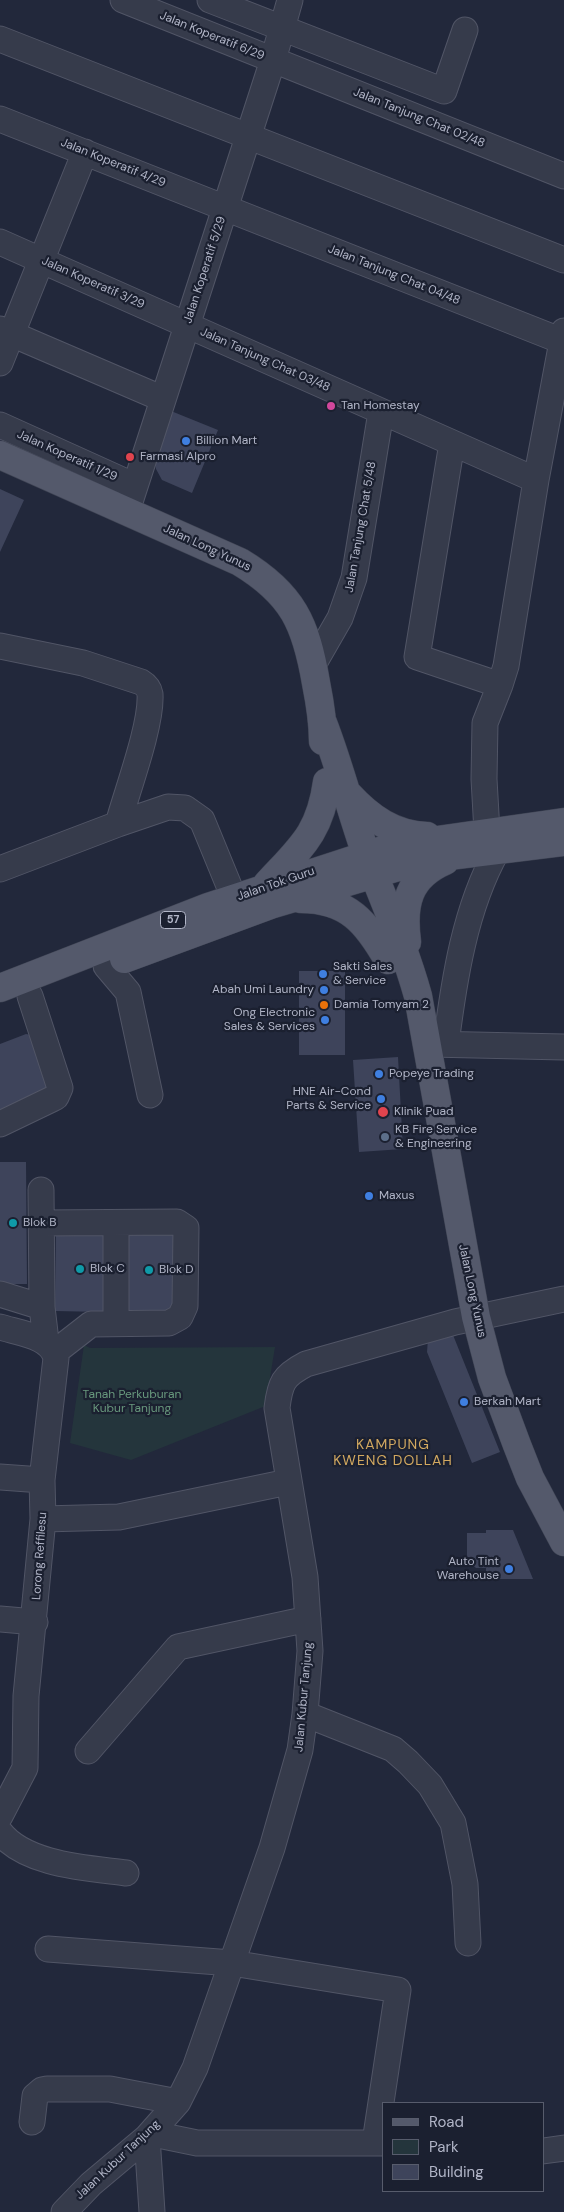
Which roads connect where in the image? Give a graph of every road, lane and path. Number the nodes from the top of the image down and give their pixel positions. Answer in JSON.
{"nodes":[{"id":1,"x":123,"y":0,"type":"edge"},
{"id":2,"x":210,"y":0,"type":"edge"},
{"id":3,"x":290,"y":0,"type":"edge"},
{"id":4,"x":282,"y":28,"type":"junction"},
{"id":5,"x":465,"y":30,"type":"dead end"},
{"id":6,"x":0,"y":38,"type":"edge"},
{"id":7,"x":273,"y":60,"type":"junction"},
{"id":8,"x":0,"y":119,"type":"edge"},
{"id":9,"x":249,"y":136,"type":"junction"},
{"id":10,"x":85,"y":152,"type":"junction"},
{"id":11,"x":564,"y":176,"type":"edge"},
{"id":12,"x":225,"y":208,"type":"junction"},
{"id":13,"x":0,"y":242,"type":"edge"},
{"id":14,"x":41,"y":260,"type":"junction"},
{"id":15,"x":564,"y":260,"type":"edge"},
{"id":16,"x":187,"y":325,"type":"junction"},
{"id":17,"x":6,"y":331,"type":"edge"},
{"id":18,"x":563,"y":336,"type":"edge"},
{"id":19,"x":0,"y":363,"type":"edge"},
{"id":20,"x":163,"y":399,"type":"junction"},
{"id":21,"x":382,"y":412,"type":"junction"},
{"id":22,"x":0,"y":425,"type":"edge"},
{"id":23,"x":452,"y":443,"type":"junction"},
{"id":24,"x":0,"y":454,"type":"edge"},
{"id":25,"x":536,"y":480,"type":"junction"},
{"id":26,"x":131,"y":499,"type":"junction"},
{"id":27,"x":0,"y":646,"type":"edge"},
{"id":28,"x":313,"y":665,"type":"junction"},
{"id":29,"x":500,"y":685,"type":"junction"},
{"id":30,"x":336,"y":787,"type":"junction"},
{"id":31,"x":564,"y":822,"type":"edge"},
{"id":32,"x":118,"y":824,"type":"junction"},
{"id":33,"x":492,"y":842,"type":"junction"},
{"id":34,"x":564,"y":842,"type":"edge"},
{"id":35,"x":454,"y":846,"type":"junction"},
{"id":36,"x":361,"y":868,"type":"junction"},
{"id":37,"x":0,"y":869,"type":"edge"},
{"id":38,"x":269,"y":896,"type":"junction"},
{"id":39,"x":234,"y":898,"type":"junction"},
{"id":40,"x":399,"y":963,"type":"junction"},
{"id":41,"x":106,"y":966,"type":"junction"},
{"id":42,"x":0,"y":988,"type":"edge"},
{"id":43,"x":30,"y":996,"type":"junction"},
{"id":44,"x":0,"y":1008,"type":"edge"},
{"id":45,"x":431,"y":1038,"type":"junction"},
{"id":46,"x":564,"y":1047,"type":"edge"},
{"id":47,"x":150,"y":1095,"type":"dead end"},
{"id":48,"x":0,"y":1124,"type":"edge"},
{"id":49,"x":40,"y":1190,"type":"dead end"},
{"id":50,"x":41,"y":1223,"type":"junction"},
{"id":51,"x":116,"y":1223,"type":"junction"},
{"id":52,"x":0,"y":1294,"type":"edge"},
{"id":53,"x":564,"y":1299,"type":"edge"},
{"id":54,"x":42,"y":1307,"type":"junction"},
{"id":55,"x":476,"y":1317,"type":"junction"},
{"id":56,"x":116,"y":1323,"type":"junction"},
{"id":57,"x":0,"y":1327,"type":"edge"},
{"id":58,"x":50,"y":1347,"type":"junction"},
{"id":59,"x":0,"y":1477,"type":"edge"},
{"id":60,"x":42,"y":1480,"type":"junction"},
{"id":61,"x":288,"y":1482,"type":"junction"},
{"id":62,"x":43,"y":1519,"type":"junction"},
{"id":63,"x":564,"y":1542,"type":"edge"},
{"id":64,"x":0,"y":1619,"type":"edge"},
{"id":65,"x":308,"y":1619,"type":"junction"},
{"id":66,"x":35,"y":1622,"type":"junction"},
{"id":67,"x":304,"y":1714,"type":"junction"},
{"id":68,"x":88,"y":1751,"type":"dead end"},
{"id":69,"x":0,"y":1816,"type":"edge"},
{"id":70,"x":0,"y":1832,"type":"edge"},
{"id":71,"x":126,"y":1873,"type":"dead end"},
{"id":72,"x":468,"y":1942,"type":"dead end"},
{"id":73,"x":48,"y":1949,"type":"dead end"},
{"id":74,"x":232,"y":1963,"type":"junction"},
{"id":75,"x":178,"y":2102,"type":"junction"},
{"id":76,"x":384,"y":2102,"type":"edge"},
{"id":77,"x":382,"y":2119,"type":"edge"},
{"id":78,"x":32,"y":2122,"type":"dead end"},
{"id":79,"x":150,"y":2133,"type":"junction"},
{"id":80,"x":379,"y":2143,"type":"edge"},
{"id":81,"x":564,"y":2148,"type":"edge"},
{"id":82,"x":544,"y":2151,"type":"edge"},
{"id":83,"x":64,"y":2212,"type":"edge"},
{"id":84,"x":152,"y":2212,"type":"edge"}],
"edges":[{"from":1,"to":7,"type":"street","name":"Jalan Koperatif 6/29"},
{"from":2,"to":4,"type":"street"},
{"from":3,"to":4,"type":"street","name":"Jalan Koperatif 5/29"},
{"from":4,"to":5,"type":"street"},
{"from":4,"to":7,"type":"street","name":"Jalan Koperatif 5/29"},
{"from":6,"to":9,"type":"street"},
{"from":7,"to":9,"type":"street","name":"Jalan Koperatif 5/29"},
{"from":7,"to":11,"type":"street","name":"Jalan Tanjung Chat 02/48"},
{"from":8,"to":10,"type":"street","name":"Jalan Koperatif 4/29"},
{"from":9,"to":12,"type":"street","name":"Jalan Koperatif 5/29"},
{"from":9,"to":15,"type":"street"},
{"from":10,"to":12,"type":"street","name":"Jalan Koperatif 4/29"},
{"from":10,"to":14,"type":"street"},
{"from":12,"to":16,"type":"street","name":"Jalan Koperatif 5/29"},
{"from":12,"to":18,"type":"street","name":"Jalan Tanjung Chat 04/48"},
{"from":13,"to":14,"type":"street","name":"Jalan Koperatif 3/29"},
{"from":14,"to":16,"type":"street","name":"Jalan Koperatif 3/29"},
{"from":14,"to":17,"type":"street"},
{"from":16,"to":20,"type":"street","name":"Jalan Koperatif 5/29"},
{"from":16,"to":21,"type":"street","name":"Jalan Tanjung Chat 03/48"},
{"from":17,"to":19,"type":"street"},
{"from":17,"to":20,"type":"street"},
{"from":18,"to":25,"type":"street"},
{"from":20,"to":26,"type":"street","name":"Jalan Koperatif 5/29"},
{"from":21,"to":23,"type":"street","name":"Jalan Tanjung Chat 03/48"},
{"from":21,"to":28,"type":"street","name":"Jalan Tanjung Chat 5/48"},
{"from":22,"to":26,"type":"street","name":"Jalan Koperatif 1/29"},
{"from":23,"to":25,"type":"street","name":"Jalan Tanjung Chat 03/48"},
{"from":23,"to":29,"type":"street"},
{"from":24,"to":26,"type":"main road","name":"Jalan Long Yunus"},
{"from":25,"to":29,"type":"street"},
{"from":26,"to":28,"type":"main road","name":"Jalan Long Yunus"},
{"from":27,"to":32,"type":"street"},
{"from":28,"to":30,"type":"main road","name":"Jalan Long Yunus"},
{"from":29,"to":33,"type":"street"},
{"from":30,"to":35,"type":"main road"},
{"from":30,"to":36,"type":"main road","name":"Jalan Long Yunus"},
{"from":30,"to":38,"type":"main road"},
{"from":31,"to":33,"type":"main road","name":"Jalan Tok Guru","number":"57"},
{"from":32,"to":37,"type":"street"},
{"from":32,"to":39,"type":"street"},
{"from":33,"to":34,"type":"main road","name":"Jalan Tok Guru","number":"57"},
{"from":33,"to":35,"type":"main road","name":"Jalan Tok Guru","number":"57"},
{"from":33,"to":45,"type":"street"},
{"from":35,"to":36,"type":"main road","name":"Jalan Tok Guru","number":"57"},
{"from":35,"to":40,"type":"main road"},
{"from":36,"to":38,"type":"main road","name":"Jalan Tok Guru","number":"57"},
{"from":36,"to":40,"type":"main road","name":"Jalan Long Yunus"},
{"from":38,"to":39,"type":"main road","name":"Jalan Tok Guru","number":"57"},
{"from":38,"to":40,"type":"main road"},
{"from":38,"to":41,"type":"main road","name":"Jalan Tok Guru","number":"57"},
{"from":39,"to":42,"type":"main road","name":"Jalan Tok Guru","number":"57"},
{"from":40,"to":45,"type":"main road","name":"Jalan Long Yunus"},
{"from":41,"to":43,"type":"main road","name":"Jalan Tok Guru","number":"57"},
{"from":41,"to":47,"type":"street"},
{"from":43,"to":44,"type":"main road","name":"Jalan Tok Guru","number":"57"},
{"from":43,"to":48,"type":"street"},
{"from":45,"to":46,"type":"street"},
{"from":45,"to":55,"type":"main road","name":"Jalan Long Yunus"},
{"from":49,"to":50,"type":"street","name":"Lorong Reffilesu"},
{"from":50,"to":51,"type":"street"},
{"from":50,"to":54,"type":"street","name":"Lorong Reffilesu"},
{"from":51,"to":56,"type":"street"},
{"from":51,"to":56,"type":"street"},
{"from":52,"to":54,"type":"street"},
{"from":53,"to":55,"type":"street","name":"Jalan Kubur Tanjung"},
{"from":54,"to":58,"type":"street","name":"Lorong Reffilesu"},
{"from":55,"to":61,"type":"street","name":"Jalan Kubur Tanjung"},
{"from":55,"to":63,"type":"main road","name":"Jalan Long Yunus"},
{"from":56,"to":58,"type":"street"},
{"from":57,"to":58,"type":"street"},
{"from":58,"to":60,"type":"street","name":"Lorong Reffilesu"},
{"from":59,"to":60,"type":"street"},
{"from":60,"to":62,"type":"street","name":"Lorong Reffilesu"},
{"from":61,"to":62,"type":"street"},
{"from":61,"to":65,"type":"street","name":"Jalan Kubur Tanjung"},
{"from":62,"to":66,"type":"street","name":"Lorong Reffilesu"},
{"from":64,"to":66,"type":"street"},
{"from":65,"to":67,"type":"street","name":"Jalan Kubur Tanjung"},
{"from":65,"to":68,"type":"street"},
{"from":66,"to":69,"type":"street","name":"Lorong Reffilesu"},
{"from":67,"to":72,"type":"street"},
{"from":67,"to":74,"type":"street","name":"Jalan Kubur Tanjung"},
{"from":70,"to":71,"type":"street"},
{"from":73,"to":74,"type":"street"},
{"from":74,"to":75,"type":"street","name":"Jalan Kubur Tanjung"},
{"from":74,"to":76,"type":"street"},
{"from":75,"to":78,"type":"street"},
{"from":75,"to":79,"type":"street","name":"Jalan Kubur Tanjung"},
{"from":77,"to":80,"type":"street"},
{"from":79,"to":80,"type":"street"},
{"from":79,"to":83,"type":"street","name":"Jalan Kubur Tanjung"},
{"from":79,"to":84,"type":"street"},
{"from":81,"to":82,"type":"street"}]}
